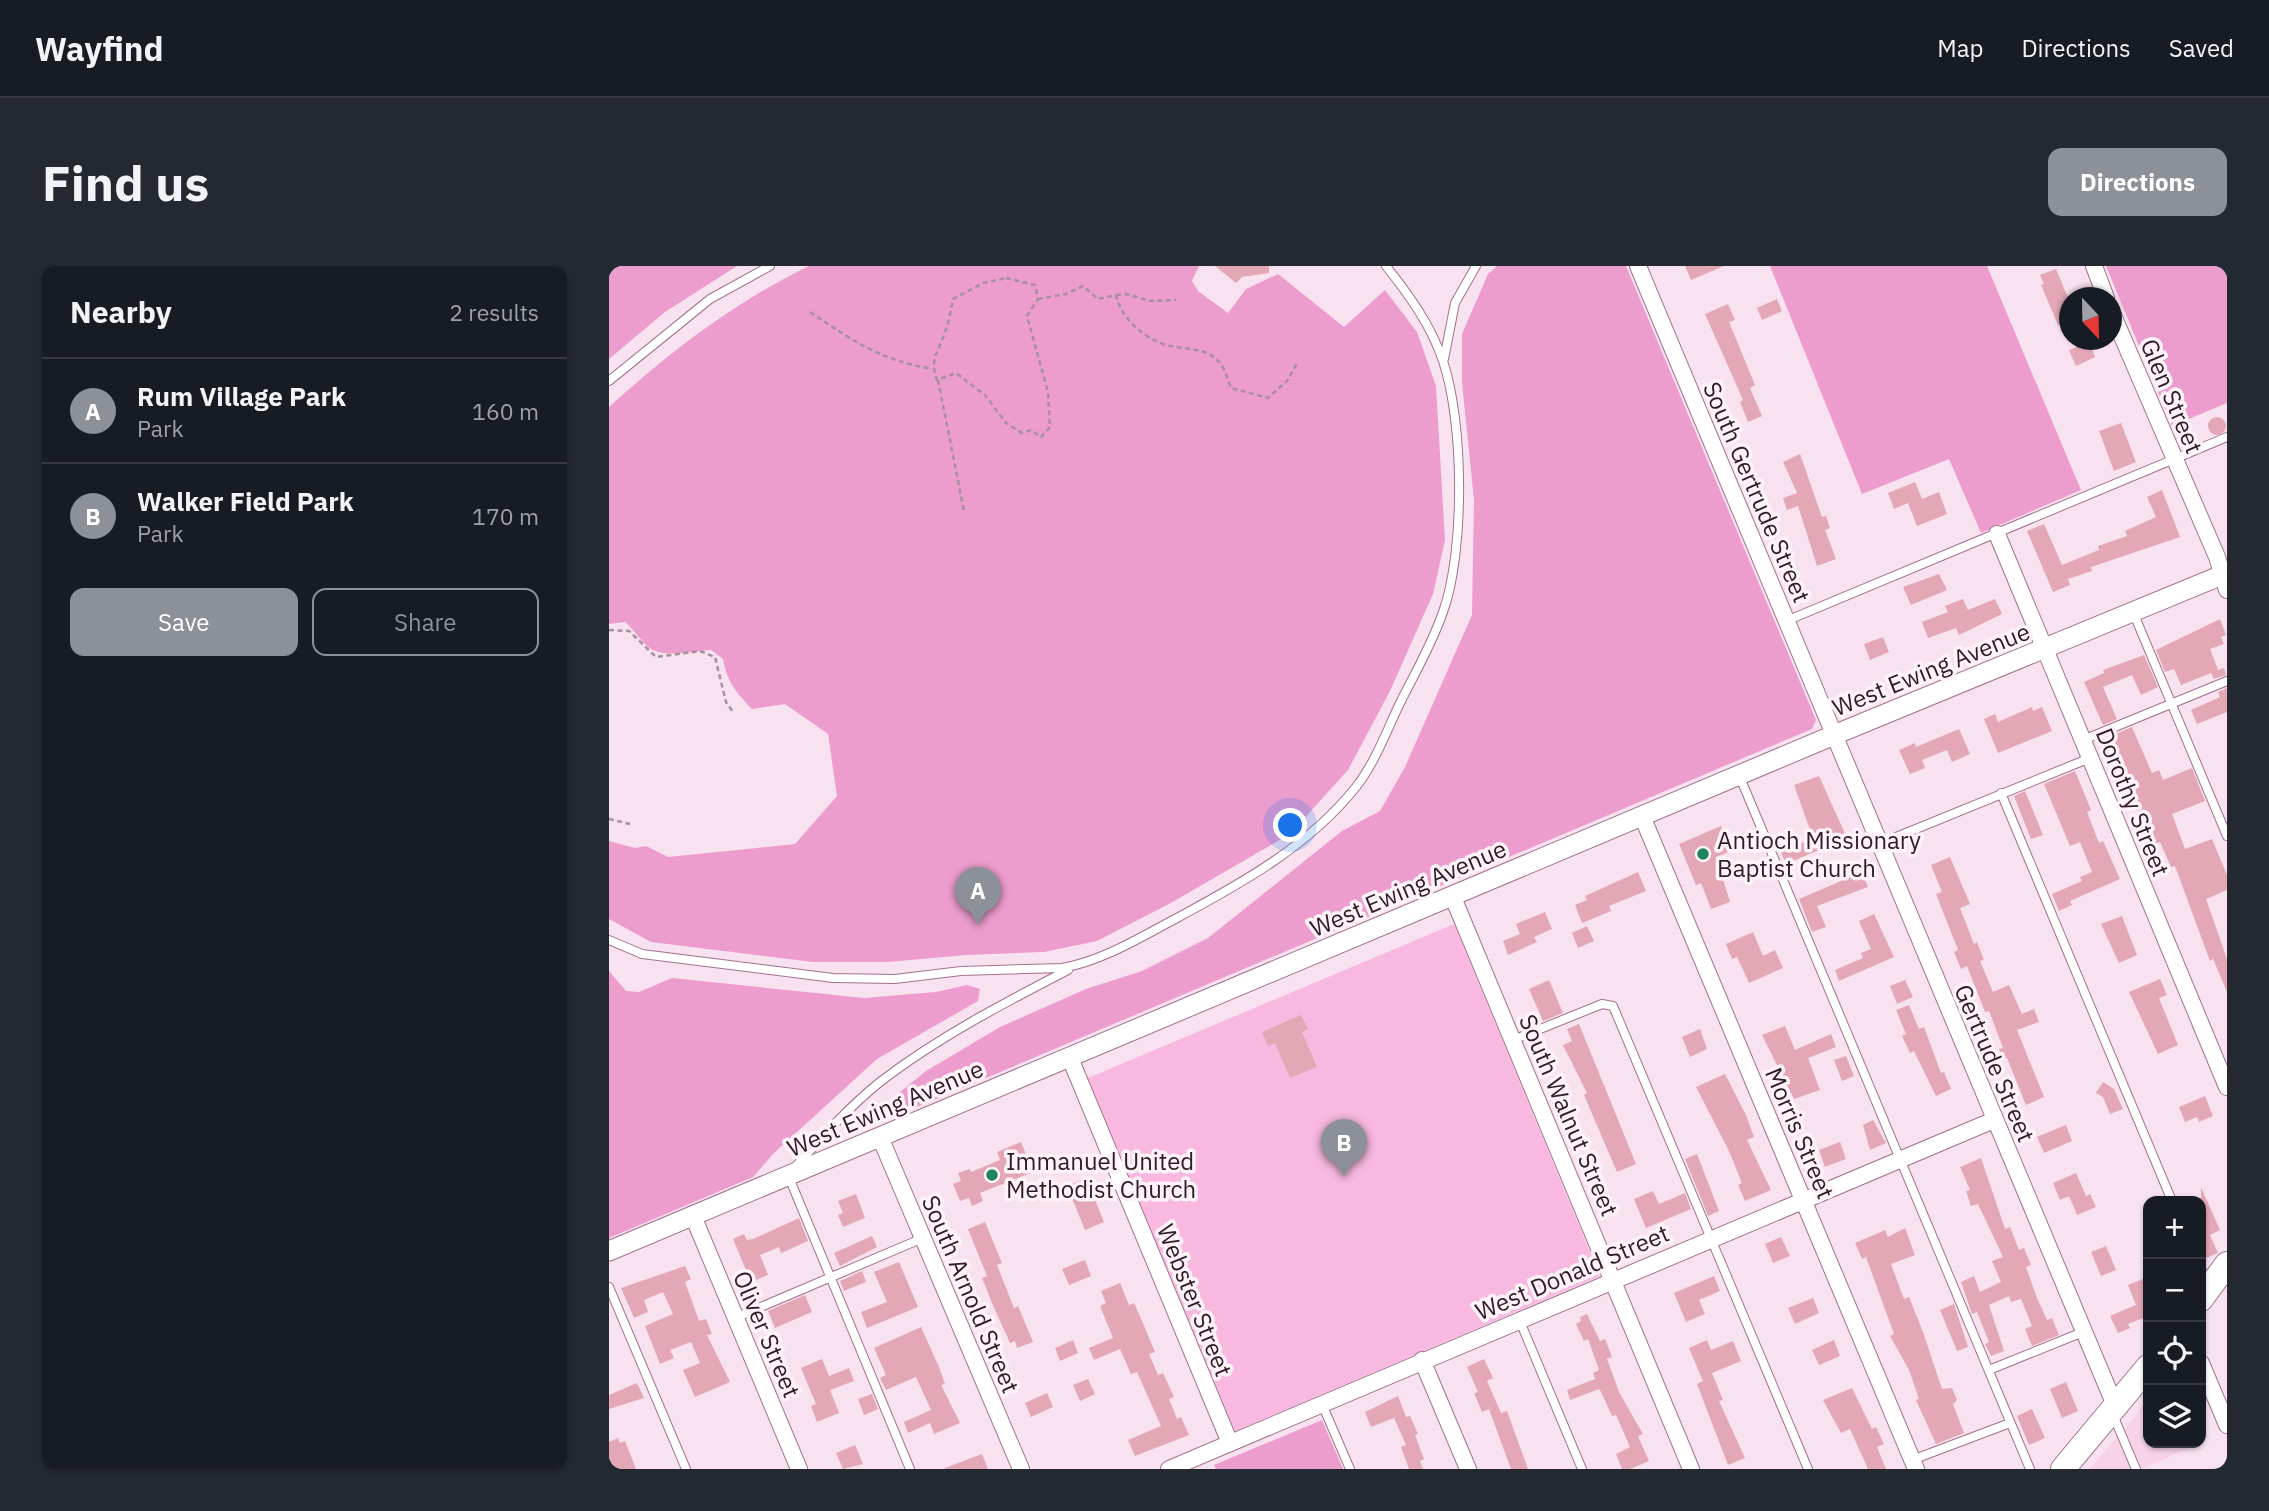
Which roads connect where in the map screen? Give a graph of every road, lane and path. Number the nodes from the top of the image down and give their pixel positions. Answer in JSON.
{"nodes":[{"id":1,"x":770,"y":266,"type":"edge"},
{"id":2,"x":1386,"y":266,"type":"edge"},
{"id":3,"x":1476,"y":266,"type":"edge"},
{"id":4,"x":1638,"y":266,"type":"edge"},
{"id":5,"x":2094,"y":266,"type":"edge"},
{"id":6,"x":2102,"y":287,"type":"edge"},
{"id":7,"x":1116,"y":295,"type":"junction"},
{"id":8,"x":1038,"y":299,"type":"junction"},
{"id":9,"x":1176,"y":300,"type":"dead end"},
{"id":10,"x":810,"y":312,"type":"dead end"},
{"id":11,"x":2122,"y":337,"type":"edge"},
{"id":12,"x":1298,"y":362,"type":"dead end"},
{"id":13,"x":1443,"y":362,"type":"junction"},
{"id":14,"x":933,"y":369,"type":"junction"},
{"id":15,"x":937,"y":380,"type":"junction"},
{"id":16,"x":609,"y":381,"type":"edge"},
{"id":17,"x":2227,"y":437,"type":"edge"},
{"id":18,"x":2174,"y":460,"type":"junction"},
{"id":19,"x":964,"y":511,"type":"dead end"},
{"id":20,"x":1997,"y":534,"type":"junction"},
{"id":21,"x":2226,"y":580,"type":"edge"},
{"id":22,"x":2133,"y":612,"type":"junction"},
{"id":23,"x":1786,"y":621,"type":"junction"},
{"id":24,"x":609,"y":630,"type":"edge"},
{"id":25,"x":2045,"y":649,"type":"junction"},
{"id":26,"x":2227,"y":681,"type":"edge"},
{"id":27,"x":2172,"y":703,"type":"junction"},
{"id":28,"x":733,"y":712,"type":"dead end"},
{"id":29,"x":1834,"y":735,"type":"junction"},
{"id":30,"x":2083,"y":740,"type":"junction"},
{"id":31,"x":2090,"y":758,"type":"junction"},
{"id":32,"x":1739,"y":775,"type":"junction"},
{"id":33,"x":2001,"y":793,"type":"junction"},
{"id":34,"x":1642,"y":816,"type":"junction"},
{"id":35,"x":609,"y":819,"type":"edge"},
{"id":36,"x":630,"y":824,"type":"dead end"},
{"id":37,"x":2227,"y":836,"type":"edge"},
{"id":38,"x":1879,"y":844,"type":"junction"},
{"id":39,"x":1452,"y":895,"type":"junction"},
{"id":40,"x":609,"y":940,"type":"edge"},
{"id":41,"x":1077,"y":965,"type":"junction"},
{"id":42,"x":1513,"y":1040,"type":"junction"},
{"id":43,"x":1070,"y":1058,"type":"junction"},
{"id":44,"x":2227,"y":1087,"type":"edge"},
{"id":45,"x":1994,"y":1120,"type":"junction"},
{"id":46,"x":880,"y":1137,"type":"junction"},
{"id":47,"x":1901,"y":1159,"type":"junction"},
{"id":48,"x":788,"y":1176,"type":"junction"},
{"id":49,"x":2170,"y":1196,"type":"edge"},
{"id":50,"x":1803,"y":1199,"type":"junction"},
{"id":51,"x":694,"y":1216,"type":"junction"},
{"id":52,"x":923,"y":1238,"type":"junction"},
{"id":53,"x":1709,"y":1239,"type":"junction"},
{"id":54,"x":609,"y":1251,"type":"edge"},
{"id":55,"x":2227,"y":1264,"type":"edge"},
{"id":56,"x":830,"y":1278,"type":"junction"},
{"id":57,"x":1613,"y":1280,"type":"junction"},
{"id":58,"x":2206,"y":1283,"type":"edge"},
{"id":59,"x":609,"y":1287,"type":"edge"},
{"id":60,"x":736,"y":1318,"type":"junction"},
{"id":61,"x":1519,"y":1320,"type":"junction"},
{"id":62,"x":2083,"y":1332,"type":"junction"},
{"id":63,"x":1422,"y":1360,"type":"junction"},
{"id":64,"x":1989,"y":1370,"type":"junction"},
{"id":65,"x":2143,"y":1373,"type":"edge"},
{"id":66,"x":2206,"y":1375,"type":"edge"},
{"id":67,"x":1322,"y":1404,"type":"junction"},
{"id":68,"x":2114,"y":1410,"type":"junction"},
{"id":69,"x":2010,"y":1423,"type":"junction"},
{"id":70,"x":2227,"y":1425,"type":"edge"},
{"id":71,"x":1230,"y":1443,"type":"junction"},
{"id":72,"x":1914,"y":1465,"type":"edge"},
{"id":73,"x":686,"y":1469,"type":"edge"},
{"id":74,"x":799,"y":1469,"type":"edge"},
{"id":75,"x":910,"y":1469,"type":"edge"},
{"id":76,"x":1021,"y":1469,"type":"edge"},
{"id":77,"x":1170,"y":1469,"type":"edge"},
{"id":78,"x":1350,"y":1469,"type":"edge"},
{"id":79,"x":1468,"y":1469,"type":"edge"},
{"id":80,"x":1582,"y":1469,"type":"edge"},
{"id":81,"x":1691,"y":1469,"type":"edge"},
{"id":82,"x":1808,"y":1469,"type":"edge"},
{"id":83,"x":2030,"y":1469,"type":"edge"},
{"id":84,"x":2063,"y":1469,"type":"edge"},
{"id":85,"x":2136,"y":1469,"type":"edge"}],
"edges":[{"from":1,"to":16,"type":"lane"},
{"from":2,"to":13,"type":"lane"},
{"from":3,"to":13,"type":"lane"},
{"from":4,"to":23,"type":"street","name":"South Gertrude Street"},
{"from":5,"to":6,"type":"street"},
{"from":7,"to":8,"type":"path"},
{"from":7,"to":9,"type":"path"},
{"from":7,"to":12,"type":"path"},
{"from":8,"to":14,"type":"path"},
{"from":8,"to":15,"type":"path"},
{"from":10,"to":14,"type":"path"},
{"from":11,"to":18,"type":"street","name":"Glen Street"},
{"from":13,"to":41,"type":"lane"},
{"from":14,"to":15,"type":"path"},
{"from":15,"to":19,"type":"path"},
{"from":17,"to":18,"type":"lane"},
{"from":18,"to":20,"type":"lane"},
{"from":18,"to":21,"type":"street","name":"Glen Street"},
{"from":20,"to":23,"type":"lane"},
{"from":20,"to":25,"type":"street","name":"Dorothy Street"},
{"from":21,"to":22,"type":"street","name":"West Ewing Avenue"},
{"from":22,"to":25,"type":"street","name":"West Ewing Avenue"},
{"from":22,"to":27,"type":"lane"},
{"from":23,"to":29,"type":"street","name":"South Gertrude Street"},
{"from":24,"to":28,"type":"path"},
{"from":25,"to":29,"type":"street","name":"West Ewing Avenue"},
{"from":25,"to":30,"type":"street","name":"Dorothy Street"},
{"from":26,"to":27,"type":"lane"},
{"from":27,"to":30,"type":"lane"},
{"from":27,"to":37,"type":"lane"},
{"from":29,"to":32,"type":"street","name":"West Ewing Avenue"},
{"from":29,"to":38,"type":"street","name":"Gertrude Street"},
{"from":30,"to":31,"type":"street","name":"Dorothy Street"},
{"from":31,"to":33,"type":"lane"},
{"from":31,"to":44,"type":"street","name":"Dorothy Street"},
{"from":32,"to":34,"type":"street","name":"West Ewing Avenue"},
{"from":32,"to":47,"type":"lane"},
{"from":33,"to":38,"type":"lane"},
{"from":33,"to":49,"type":"lane"},
{"from":34,"to":39,"type":"street","name":"West Ewing Avenue"},
{"from":34,"to":50,"type":"street","name":"Morris Street"},
{"from":35,"to":36,"type":"path"},
{"from":38,"to":45,"type":"street","name":"Gertrude Street"},
{"from":39,"to":42,"type":"street","name":"South Walnut Street"},
{"from":39,"to":43,"type":"street","name":"West Ewing Avenue"},
{"from":40,"to":41,"type":"lane"},
{"from":41,"to":48,"type":"lane"},
{"from":42,"to":53,"type":"lane"},
{"from":42,"to":57,"type":"street","name":"South Walnut Street"},
{"from":43,"to":46,"type":"street","name":"West Ewing Avenue"},
{"from":43,"to":71,"type":"street","name":"Webster Street"},
{"from":45,"to":47,"type":"street","name":"West Donald Street"},
{"from":45,"to":62,"type":"street","name":"Gertrude Street"},
{"from":46,"to":48,"type":"street","name":"West Ewing Avenue"},
{"from":46,"to":52,"type":"street","name":"South Arnold Street"},
{"from":47,"to":50,"type":"street","name":"West Donald Street"},
{"from":47,"to":64,"type":"lane"},
{"from":48,"to":51,"type":"street","name":"West Ewing Avenue"},
{"from":48,"to":56,"type":"lane"},
{"from":50,"to":53,"type":"street","name":"West Donald Street"},
{"from":50,"to":72,"type":"street","name":"Morris Street"},
{"from":51,"to":54,"type":"street","name":"West Ewing Avenue"},
{"from":51,"to":60,"type":"street","name":"Oliver Street"},
{"from":52,"to":56,"type":"lane"},
{"from":52,"to":76,"type":"street","name":"South Arnold Street"},
{"from":53,"to":57,"type":"street","name":"West Donald Street"},
{"from":53,"to":82,"type":"lane"},
{"from":55,"to":58,"type":"main road"},
{"from":56,"to":60,"type":"lane"},
{"from":56,"to":75,"type":"lane"},
{"from":57,"to":61,"type":"street","name":"West Donald Street"},
{"from":57,"to":81,"type":"street","name":"South Walnut Street"},
{"from":59,"to":73,"type":"lane"},
{"from":60,"to":74,"type":"street","name":"Oliver Street"},
{"from":61,"to":63,"type":"street","name":"West Donald Street"},
{"from":61,"to":80,"type":"lane"},
{"from":62,"to":64,"type":"lane"},
{"from":62,"to":68,"type":"street","name":"Gertrude Street"},
{"from":63,"to":67,"type":"street","name":"West Donald Street"},
{"from":63,"to":79,"type":"street"},
{"from":64,"to":69,"type":"lane"},
{"from":65,"to":68,"type":"main road"},
{"from":66,"to":70,"type":"street"},
{"from":67,"to":71,"type":"street","name":"West Donald Street"},
{"from":67,"to":78,"type":"lane"},
{"from":68,"to":84,"type":"main road"},
{"from":68,"to":85,"type":"lane"},
{"from":69,"to":72,"type":"lane"},
{"from":69,"to":83,"type":"lane"},
{"from":71,"to":77,"type":"street","name":"West Donald Street"}]}
